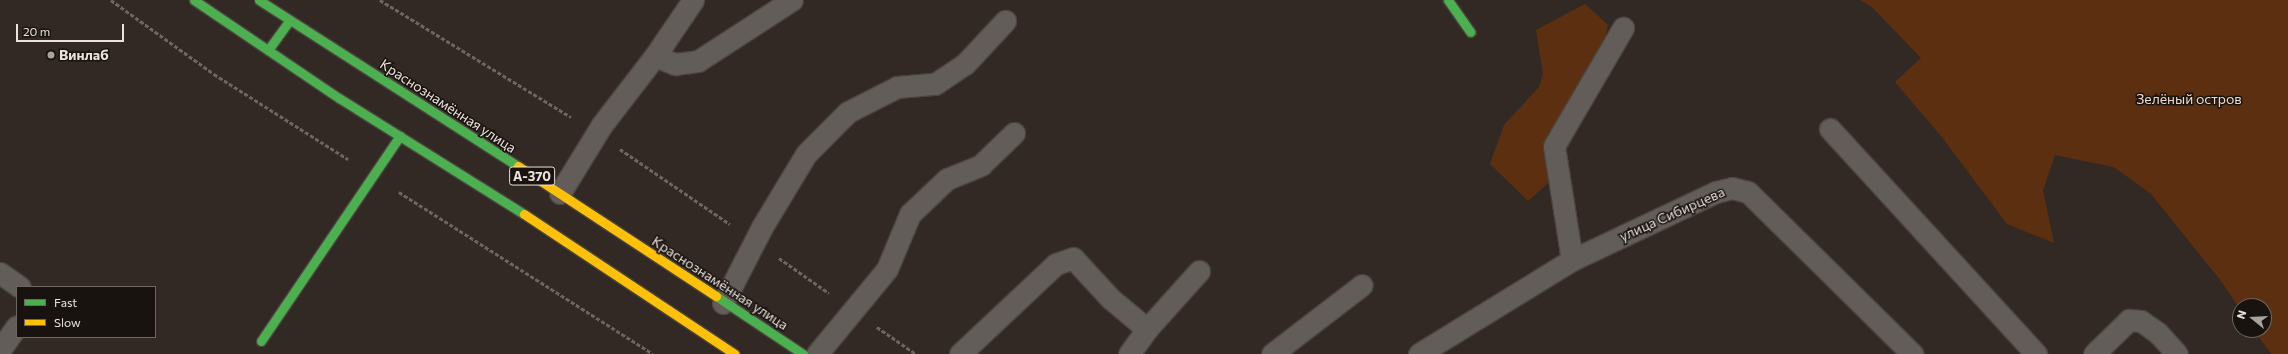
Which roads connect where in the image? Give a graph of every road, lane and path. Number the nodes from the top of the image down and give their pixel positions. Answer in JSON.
{"nodes":[{"id":1,"x":194,"y":0,"type":"edge"},
{"id":2,"x":259,"y":0,"type":"edge"},
{"id":3,"x":380,"y":0,"type":"edge"},
{"id":4,"x":693,"y":0,"type":"edge"},
{"id":5,"x":792,"y":0,"type":"edge"},
{"id":6,"x":1448,"y":0,"type":"edge"},
{"id":7,"x":290,"y":20,"type":"junction"},
{"id":8,"x":1005,"y":21,"type":"dead end"},
{"id":9,"x":1623,"y":28,"type":"dead end"},
{"id":10,"x":1470,"y":32,"type":"dead end"},
{"id":11,"x":268,"y":50,"type":"junction"},
{"id":12,"x":655,"y":56,"type":"junction"},
{"id":13,"x":1830,"y":129,"type":"dead end"},
{"id":14,"x":597,"y":133,"type":"junction"},
{"id":15,"x":1014,"y":133,"type":"dead end"},
{"id":16,"x":400,"y":136,"type":"junction"},
{"id":17,"x":560,"y":193,"type":"junction"},
{"id":18,"x":754,"y":241,"type":"junction"},
{"id":19,"x":1572,"y":260,"type":"junction"},
{"id":20,"x":1199,"y":271,"type":"dead end"},
{"id":21,"x":0,"y":273,"type":"edge"},
{"id":22,"x":19,"y":286,"type":"edge"},
{"id":23,"x":1362,"y":286,"type":"dead end"},
{"id":24,"x":723,"y":303,"type":"junction"},
{"id":25,"x":853,"y":310,"type":"junction"},
{"id":26,"x":16,"y":327,"type":"edge"},
{"id":27,"x":1147,"y":329,"type":"junction"},
{"id":28,"x":261,"y":341,"type":"dead end"},
{"id":29,"x":0,"y":350,"type":"edge"},
{"id":30,"x":1275,"y":353,"type":"edge"},
{"id":31,"x":735,"y":354,"type":"edge"},
{"id":32,"x":803,"y":354,"type":"edge"},
{"id":33,"x":817,"y":354,"type":"edge"},
{"id":34,"x":916,"y":354,"type":"edge"},
{"id":35,"x":960,"y":354,"type":"edge"},
{"id":36,"x":1129,"y":354,"type":"edge"},
{"id":37,"x":1419,"y":354,"type":"edge"},
{"id":38,"x":1912,"y":354,"type":"edge"},
{"id":39,"x":2036,"y":354,"type":"edge"},
{"id":40,"x":2094,"y":354,"type":"edge"},
{"id":41,"x":2177,"y":354,"type":"edge"}],
"edges":[{"from":1,"to":11,"type":"main road","number":"А-370"},
{"from":2,"to":7,"type":"main road","name":"Краснознамённая улица","number":"А-370"},
{"from":3,"to":14,"type":"path"},
{"from":4,"to":12,"type":"lane"},
{"from":5,"to":12,"type":"lane"},
{"from":6,"to":10,"type":"main road"},
{"from":7,"to":11,"type":"main road"},
{"from":7,"to":17,"type":"main road","name":"Краснознамённая улица","number":"А-370"},
{"from":8,"to":18,"type":"lane"},
{"from":9,"to":19,"type":"lane"},
{"from":11,"to":16,"type":"main road","number":"А-370"},
{"from":12,"to":14,"type":"lane"},
{"from":13,"to":39,"type":"lane"},
{"from":14,"to":17,"type":"lane"},
{"from":14,"to":18,"type":"path"},
{"from":15,"to":25,"type":"lane"},
{"from":16,"to":28,"type":"main road"},
{"from":16,"to":31,"type":"main road","number":"А-370"},
{"from":17,"to":24,"type":"main road","name":"Краснознамённая улица","number":"А-370"},
{"from":18,"to":24,"type":"lane"},
{"from":18,"to":25,"type":"path"},
{"from":19,"to":37,"type":"lane","name":"улица Сибирцева"},
{"from":19,"to":38,"type":"lane","name":"улица Сибирцева"},
{"from":20,"to":27,"type":"lane"},
{"from":21,"to":22,"type":"lane"},
{"from":23,"to":30,"type":"lane"},
{"from":24,"to":32,"type":"main road","name":"Краснознамённая улица","number":"А-370"},
{"from":25,"to":33,"type":"lane"},
{"from":25,"to":34,"type":"path"},
{"from":26,"to":29,"type":"lane"},
{"from":27,"to":35,"type":"lane"},
{"from":27,"to":36,"type":"lane"},
{"from":40,"to":41,"type":"lane"}]}
